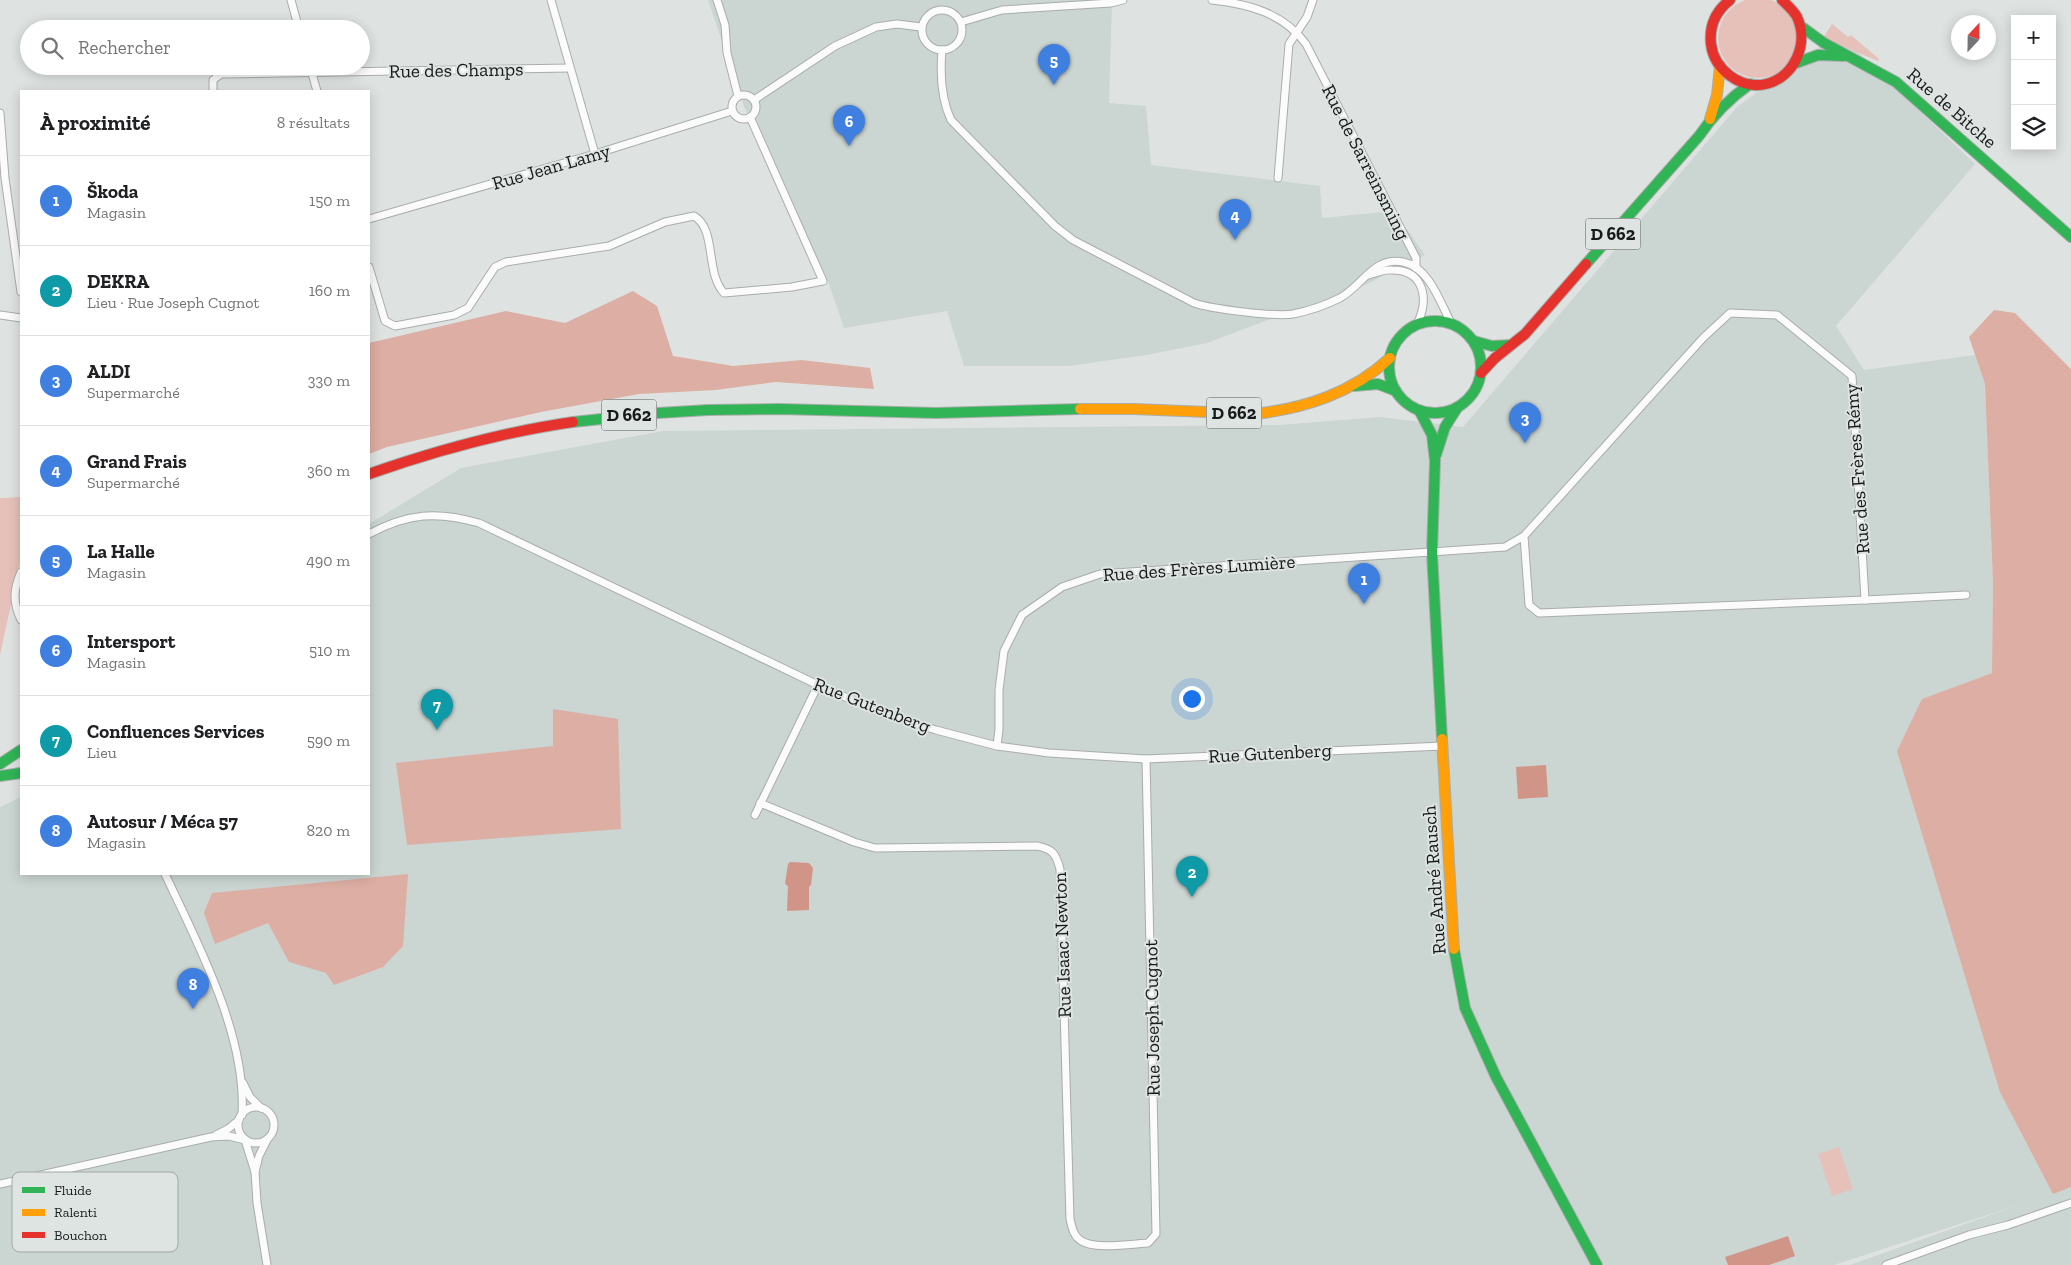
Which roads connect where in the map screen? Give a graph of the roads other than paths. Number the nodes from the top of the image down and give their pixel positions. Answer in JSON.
{"nodes":[{"id":1,"x":291,"y":0,"type":"edge"},
{"id":2,"x":551,"y":0,"type":"edge"},
{"id":3,"x":717,"y":0,"type":"edge"},
{"id":4,"x":940,"y":0,"type":"edge"},
{"id":5,"x":1123,"y":0,"type":"edge"},
{"id":6,"x":1212,"y":0,"type":"edge"},
{"id":7,"x":1313,"y":0,"type":"edge"},
{"id":8,"x":1730,"y":0,"type":"edge"},
{"id":9,"x":1782,"y":0,"type":"edge"},
{"id":10,"x":1721,"y":4,"type":"edge"},
{"id":11,"x":942,"y":9,"type":"junction"},
{"id":12,"x":297,"y":20,"type":"edge"},
{"id":13,"x":961,"y":22,"type":"junction"},
{"id":14,"x":921,"y":27,"type":"junction"},
{"id":15,"x":1802,"y":27,"type":"junction"},
{"id":16,"x":1297,"y":32,"type":"junction"},
{"id":17,"x":942,"y":50,"type":"junction"},
{"id":18,"x":1847,"y":56,"type":"junction"},
{"id":19,"x":1796,"y":63,"type":"junction"},
{"id":20,"x":1720,"y":66,"type":"junction"},
{"id":21,"x":570,"y":68,"type":"junction"},
{"id":22,"x":370,"y":69,"type":"edge"},
{"id":23,"x":220,"y":75,"type":"edge"},
{"id":24,"x":312,"y":75,"type":"edge"},
{"id":25,"x":1750,"y":84,"type":"junction"},
{"id":26,"x":213,"y":90,"type":"edge"},
{"id":27,"x":317,"y":90,"type":"edge"},
{"id":28,"x":738,"y":96,"type":"junction"},
{"id":29,"x":754,"y":100,"type":"junction"},
{"id":30,"x":732,"y":111,"type":"junction"},
{"id":31,"x":0,"y":113,"type":"edge"},
{"id":32,"x":750,"y":117,"type":"junction"},
{"id":33,"x":1710,"y":119,"type":"junction"},
{"id":34,"x":1,"y":130,"type":"edge"},
{"id":35,"x":595,"y":154,"type":"junction"},
{"id":36,"x":1278,"y":178,"type":"dead end"},
{"id":37,"x":370,"y":219,"type":"edge"},
{"id":38,"x":2071,"y":238,"type":"edge"},
{"id":39,"x":1416,"y":268,"type":"junction"},
{"id":40,"x":370,"y":270,"type":"edge"},
{"id":41,"x":1368,"y":276,"type":"junction"},
{"id":42,"x":20,"y":285,"type":"edge"},
{"id":43,"x":0,"y":315,"type":"edge"},
{"id":44,"x":20,"y":318,"type":"edge"},
{"id":45,"x":1451,"y":323,"type":"junction"},
{"id":46,"x":1417,"y":324,"type":"junction"},
{"id":47,"x":1474,"y":341,"type":"junction"},
{"id":48,"x":1512,"y":345,"type":"junction"},
{"id":49,"x":1390,"y":358,"type":"junction"},
{"id":50,"x":1481,"y":373,"type":"junction"},
{"id":51,"x":1348,"y":387,"type":"junction"},
{"id":52,"x":1396,"y":391,"type":"junction"},
{"id":53,"x":1457,"y":408,"type":"junction"},
{"id":54,"x":1419,"y":410,"type":"junction"},
{"id":55,"x":1435,"y":461,"type":"junction"},
{"id":56,"x":370,"y":474,"type":"edge"},
{"id":57,"x":370,"y":534,"type":"edge"},
{"id":58,"x":1524,"y":536,"type":"junction"},
{"id":59,"x":1432,"y":553,"type":"junction"},
{"id":60,"x":20,"y":575,"type":"edge"},
{"id":61,"x":1966,"y":596,"type":"dead end"},
{"id":62,"x":1865,"y":600,"type":"junction"},
{"id":63,"x":20,"y":617,"type":"edge"},
{"id":64,"x":818,"y":685,"type":"junction"},
{"id":65,"x":997,"y":746,"type":"junction"},
{"id":66,"x":1443,"y":746,"type":"junction"},
{"id":67,"x":20,"y":751,"type":"edge"},
{"id":68,"x":1146,"y":759,"type":"junction"},
{"id":69,"x":0,"y":764,"type":"edge"},
{"id":70,"x":20,"y":774,"type":"edge"},
{"id":71,"x":0,"y":776,"type":"edge"},
{"id":72,"x":760,"y":803,"type":"junction"},
{"id":73,"x":755,"y":815,"type":"dead end"},
{"id":74,"x":165,"y":875,"type":"edge"},
{"id":75,"x":242,"y":1080,"type":"junction"},
{"id":76,"x":262,"y":1108,"type":"junction"},
{"id":77,"x":240,"y":1117,"type":"junction"},
{"id":78,"x":211,"y":1137,"type":"junction"},
{"id":79,"x":245,"y":1140,"type":"junction"},
{"id":80,"x":266,"y":1140,"type":"junction"},
{"id":81,"x":54,"y":1172,"type":"edge"},
{"id":82,"x":255,"y":1172,"type":"junction"},
{"id":83,"x":2071,"y":1203,"type":"edge"},
{"id":84,"x":1118,"y":1244,"type":"joint"},
{"id":85,"x":267,"y":1265,"type":"edge"},
{"id":86,"x":1596,"y":1265,"type":"edge"},
{"id":87,"x":1886,"y":1265,"type":"edge"}],
"edges":[{"from":1,"to":12,"type":"street"},
{"from":2,"to":21,"type":"street"},
{"from":3,"to":28,"type":"street"},
{"from":4,"to":11,"type":"street"},
{"from":5,"to":13,"type":"street"},
{"from":6,"to":16,"type":"street"},
{"from":7,"to":16,"type":"street"},
{"from":8,"to":10,"type":"main road"},
{"from":9,"to":15,"type":"main road"},
{"from":10,"to":20,"type":"main road"},
{"from":11,"to":13,"type":"street"},
{"from":11,"to":14,"type":"street"},
{"from":13,"to":17,"type":"street"},
{"from":14,"to":17,"type":"street"},
{"from":14,"to":29,"type":"street"},
{"from":15,"to":18,"type":"main road"},
{"from":15,"to":19,"type":"main road"},
{"from":16,"to":36,"type":"street"},
{"from":16,"to":39,"type":"street","name":"Rue de Sarreinsming"},
{"from":17,"to":41,"type":"street"},
{"from":18,"to":19,"type":"main road"},
{"from":18,"to":38,"type":"main road","name":"Rue de Bitche"},
{"from":19,"to":25,"type":"main road"},
{"from":20,"to":25,"type":"main road"},
{"from":20,"to":33,"type":"main road","number":"D 662"},
{"from":21,"to":22,"type":"street","name":"Rue des Champs"},
{"from":21,"to":35,"type":"street"},
{"from":23,"to":26,"type":"street","name":"Rue des Champs"},
{"from":24,"to":27,"type":"street"},
{"from":25,"to":33,"type":"main road","number":"D 662"},
{"from":28,"to":29,"type":"street"},
{"from":28,"to":30,"type":"street"},
{"from":29,"to":32,"type":"street"},
{"from":30,"to":32,"type":"street"},
{"from":30,"to":35,"type":"street","name":"Rue Jean Lamy"},
{"from":31,"to":34,"type":"street"},
{"from":32,"to":40,"type":"street"},
{"from":33,"to":48,"type":"main road","number":"D 662"},
{"from":34,"to":42,"type":"street"},
{"from":35,"to":37,"type":"street","name":"Rue Jean Lamy"},
{"from":39,"to":41,"type":"street"},
{"from":39,"to":45,"type":"street","name":"Rue de Sarreinsming"},
{"from":41,"to":46,"type":"street"},
{"from":43,"to":44,"type":"street"},
{"from":45,"to":46,"type":"main road"},
{"from":45,"to":47,"type":"main road"},
{"from":46,"to":49,"type":"main road"},
{"from":47,"to":48,"type":"main road"},
{"from":47,"to":50,"type":"main road"},
{"from":48,"to":50,"type":"main road","number":"D 662"},
{"from":49,"to":51,"type":"main road","number":"D 662"},
{"from":49,"to":52,"type":"main road"},
{"from":50,"to":53,"type":"main road"},
{"from":51,"to":52,"type":"main road","number":"D 662"},
{"from":51,"to":56,"type":"main road","number":"D 662"},
{"from":52,"to":54,"type":"main road"},
{"from":53,"to":54,"type":"main road"},
{"from":53,"to":55,"type":"main road","name":"Rue André Rausch"},
{"from":54,"to":55,"type":"main road","name":"Rue André Rausch"},
{"from":55,"to":59,"type":"main road","name":"Rue André Rausch"},
{"from":57,"to":64,"type":"street","name":"Rue Gutenberg"},
{"from":58,"to":59,"type":"street","name":"Rue des Frères Rémy"},
{"from":58,"to":62,"type":"street"},
{"from":58,"to":62,"type":"street","name":"Rue des Frères Rémy"},
{"from":59,"to":65,"type":"street","name":"Rue des Frères Lumière"},
{"from":59,"to":66,"type":"main road","name":"Rue André Rausch"},
{"from":60,"to":63,"type":"street"},
{"from":61,"to":62,"type":"street"},
{"from":64,"to":65,"type":"street","name":"Rue Gutenberg"},
{"from":64,"to":72,"type":"street"},
{"from":65,"to":68,"type":"street","name":"Rue Gutenberg"},
{"from":66,"to":68,"type":"street","name":"Rue Gutenberg"},
{"from":66,"to":86,"type":"main road","name":"Rue André Rausch"},
{"from":67,"to":69,"type":"main road"},
{"from":68,"to":84,"type":"street","name":"Rue Joseph Cugnot"},
{"from":70,"to":71,"type":"main road"},
{"from":72,"to":73,"type":"street"},
{"from":72,"to":84,"type":"street","name":"Rue Isaac Newton"},
{"from":74,"to":75,"type":"street"},
{"from":75,"to":76,"type":"street"},
{"from":75,"to":77,"type":"street"},
{"from":76,"to":77,"type":"street"},
{"from":76,"to":80,"type":"street"},
{"from":77,"to":78,"type":"street"},
{"from":77,"to":79,"type":"street"},
{"from":78,"to":79,"type":"street"},
{"from":78,"to":81,"type":"street"},
{"from":79,"to":80,"type":"street"},
{"from":79,"to":82,"type":"street"},
{"from":80,"to":82,"type":"street"},
{"from":82,"to":85,"type":"street"},
{"from":83,"to":87,"type":"street"}]}
